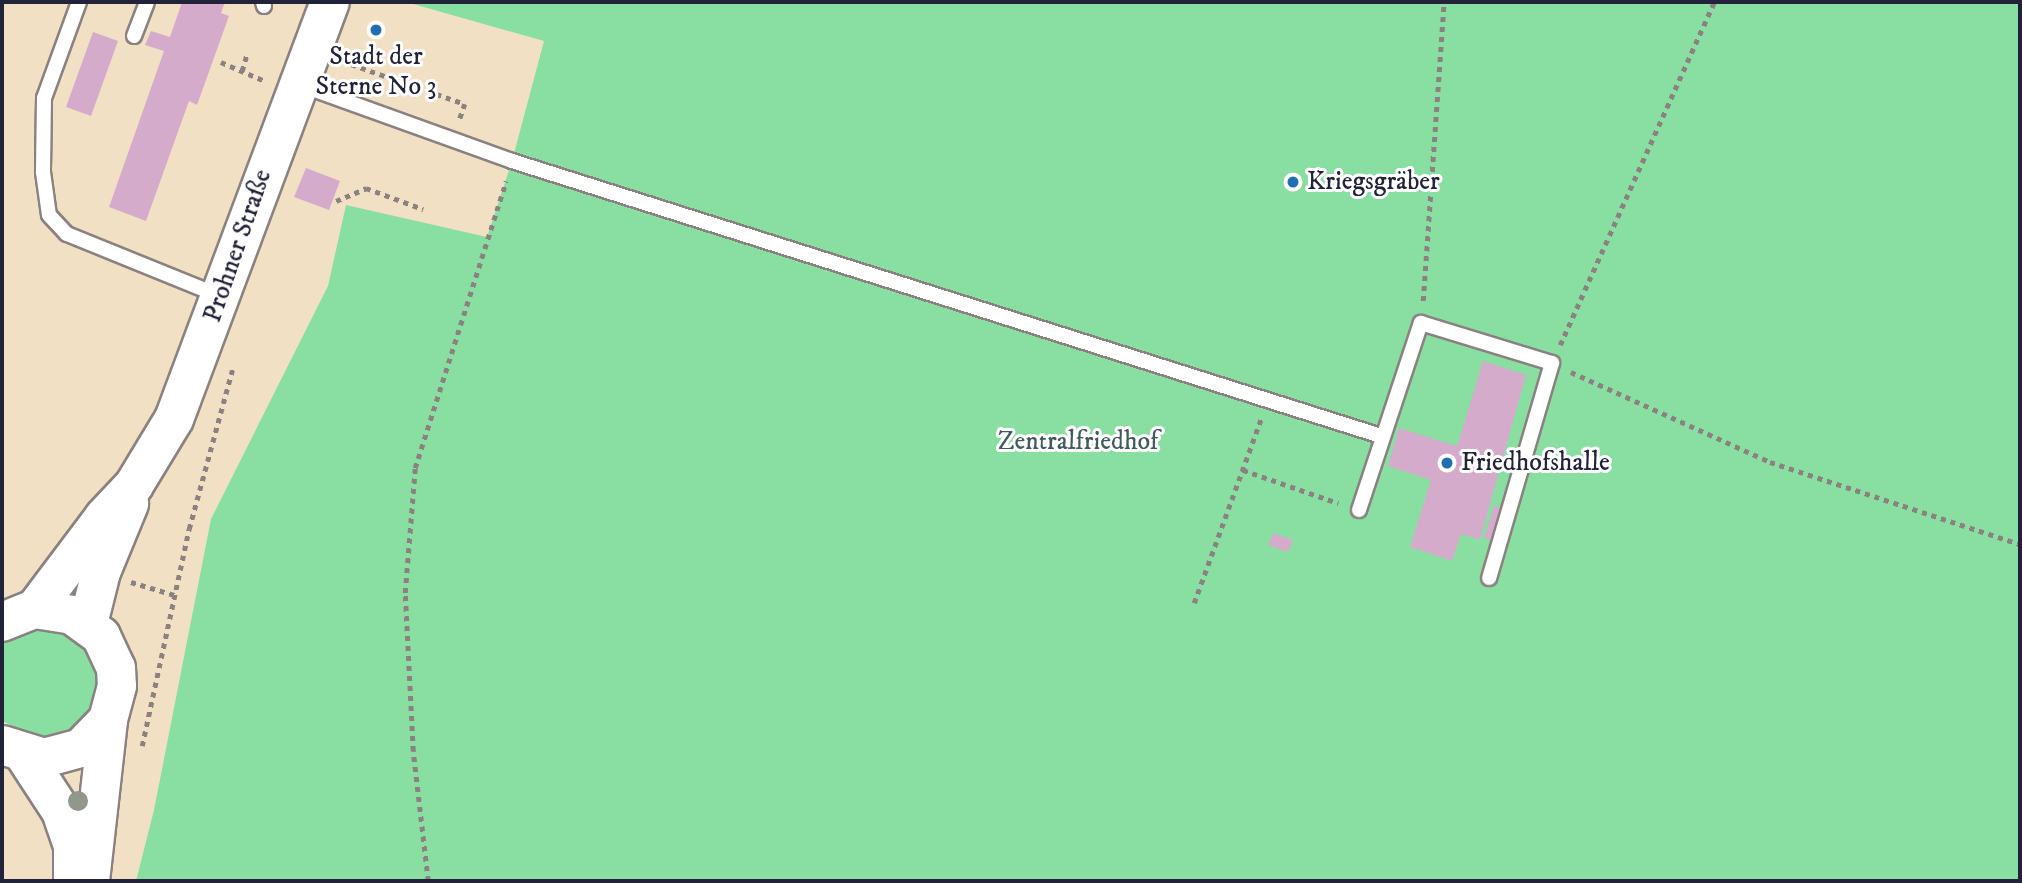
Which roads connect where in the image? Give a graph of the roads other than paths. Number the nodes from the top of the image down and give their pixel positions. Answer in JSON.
{"nodes":[{"id":1,"x":79,"y":2,"type":"edge"},
{"id":2,"x":147,"y":2,"type":"edge"},
{"id":3,"x":330,"y":2,"type":"edge"},
{"id":4,"x":134,"y":36,"type":"dead end"},
{"id":5,"x":296,"y":87,"type":"junction"},
{"id":6,"x":222,"y":297,"type":"junction"},
{"id":7,"x":1381,"y":436,"type":"junction"},
{"id":8,"x":134,"y":485,"type":"junction"},
{"id":9,"x":1359,"y":510,"type":"road end"},
{"id":10,"x":1489,"y":578,"type":"dead end"},
{"id":11,"x":18,"y":615,"type":"edge"},
{"id":12,"x":88,"y":624,"type":"junction"},
{"id":13,"x":108,"y":720,"type":"junction"},
{"id":14,"x":14,"y":751,"type":"edge"},
{"id":15,"x":73,"y":881,"type":"edge"},
{"id":16,"x":90,"y":881,"type":"edge"}],
"edges":[{"from":1,"to":6,"type":"lane"},
{"from":2,"to":4,"type":"lane"},
{"from":3,"to":5,"type":"main road","name":"Prohner Straße"},
{"from":5,"to":6,"type":"main road","name":"Prohner Straße"},
{"from":5,"to":7,"type":"lane"},
{"from":6,"to":8,"type":"main road","name":"Prohner Straße"},
{"from":7,"to":9,"type":"lane"},
{"from":7,"to":10,"type":"lane"},
{"from":8,"to":11,"type":"main road","name":"Prohner Straße"},
{"from":8,"to":12,"type":"main road","name":"Prohner Straße"},
{"from":11,"to":12,"type":"main road"},
{"from":12,"to":13,"type":"main road"},
{"from":13,"to":14,"type":"main road"},
{"from":13,"to":16,"type":"main road"},
{"from":14,"to":15,"type":"main road"}]}
